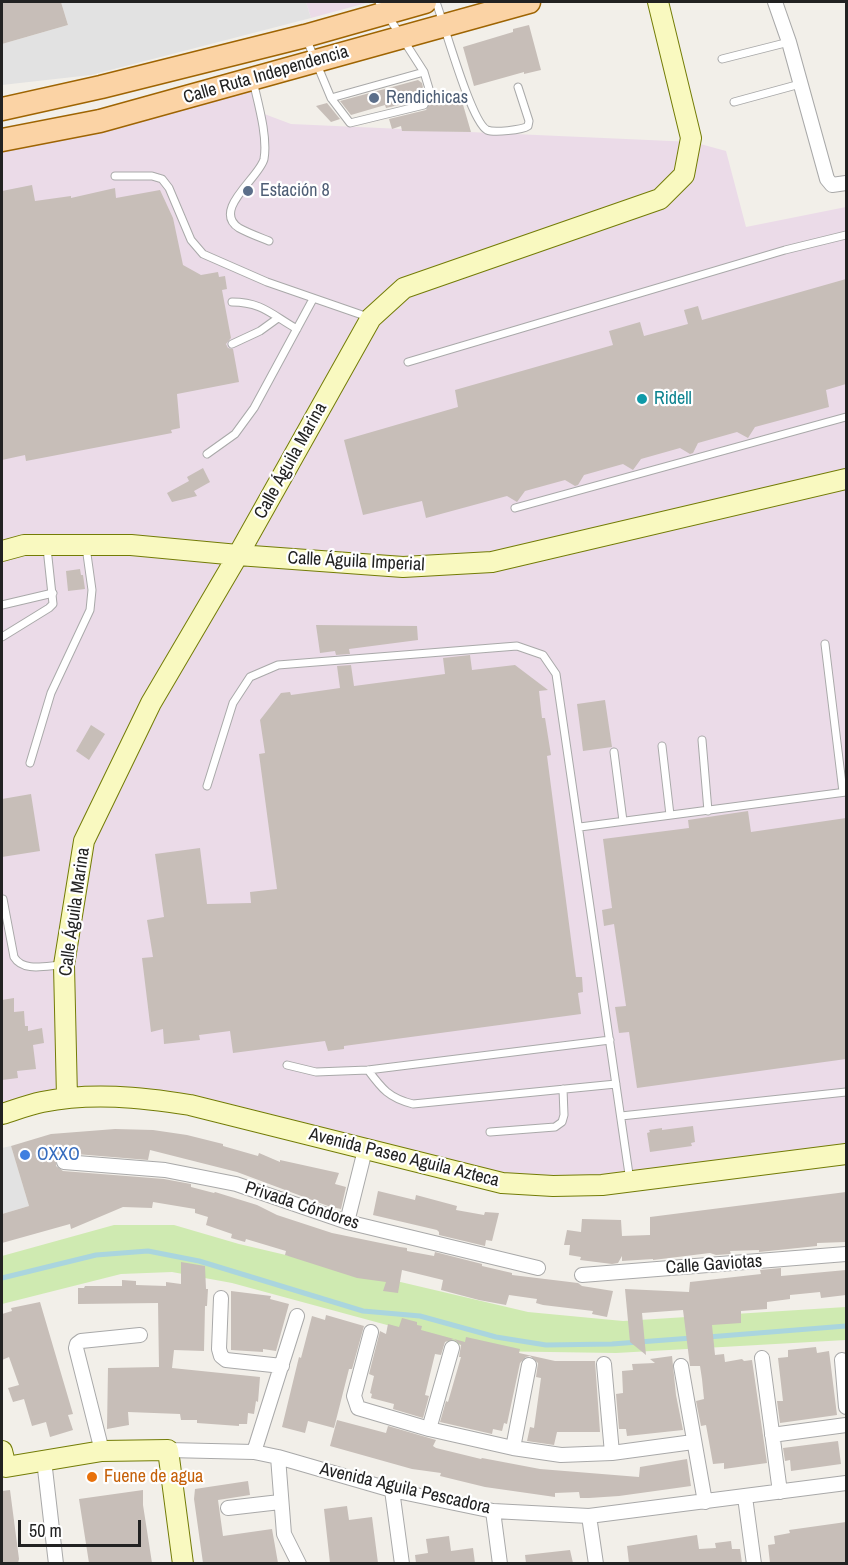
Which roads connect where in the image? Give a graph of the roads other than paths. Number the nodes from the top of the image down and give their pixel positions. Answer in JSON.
{"nodes":[{"id":1,"x":425,"y":2,"type":"edge"},
{"id":2,"x":436,"y":2,"type":"edge"},
{"id":3,"x":529,"y":2,"type":"edge"},
{"id":4,"x":658,"y":2,"type":"edge"},
{"id":5,"x":775,"y":2,"type":"edge"},
{"id":6,"x":383,"y":7,"type":"edge"},
{"id":7,"x":445,"y":25,"type":"junction"},
{"id":8,"x":305,"y":36,"type":"junction"},
{"id":9,"x":402,"y":37,"type":"junction"},
{"id":10,"x":789,"y":42,"type":"junction"},
{"id":11,"x":722,"y":59,"type":"dead end"},
{"id":12,"x":314,"y":61,"type":"junction"},
{"id":13,"x":424,"y":72,"type":"junction"},
{"id":14,"x":253,"y":79,"type":"junction"},
{"id":15,"x":800,"y":84,"type":"junction"},
{"id":16,"x":518,"y":87,"type":"dead end"},
{"id":17,"x":331,"y":98,"type":"junction"},
{"id":18,"x":734,"y":102,"type":"dead end"},
{"id":19,"x":2,"y":109,"type":"edge"},
{"id":20,"x":2,"y":140,"type":"edge"},
{"id":21,"x":115,"y":176,"type":"dead end"},
{"id":22,"x":846,"y":183,"type":"edge"},
{"id":23,"x":846,"y":235,"type":"edge"},
{"id":24,"x":269,"y":241,"type":"dead end"},
{"id":25,"x":313,"y":299,"type":"junction"},
{"id":26,"x":232,"y":302,"type":"dead end"},
{"id":27,"x":278,"y":318,"type":"junction"},
{"id":28,"x":371,"y":318,"type":"junction"},
{"id":29,"x":297,"y":329,"type":"junction"},
{"id":30,"x":232,"y":344,"type":"dead end"},
{"id":31,"x":408,"y":363,"type":"dead end"},
{"id":32,"x":846,"y":417,"type":"edge"},
{"id":33,"x":207,"y":454,"type":"dead end"},
{"id":34,"x":846,"y":479,"type":"edge"},
{"id":35,"x":515,"y":508,"type":"dead end"},
{"id":36,"x":46,"y":545,"type":"junction"},
{"id":37,"x":86,"y":545,"type":"junction"},
{"id":38,"x":2,"y":551,"type":"edge"},
{"id":39,"x":238,"y":555,"type":"junction"},
{"id":40,"x":53,"y":593,"type":"junction"},
{"id":41,"x":2,"y":605,"type":"edge"},
{"id":42,"x":2,"y":637,"type":"edge"},
{"id":43,"x":825,"y":644,"type":"dead end"},
{"id":44,"x":702,"y":740,"type":"dead end"},
{"id":45,"x":662,"y":746,"type":"dead end"},
{"id":46,"x":614,"y":752,"type":"dead end"},
{"id":47,"x":30,"y":763,"type":"dead end"},
{"id":48,"x":207,"y":786,"type":"dead end"},
{"id":49,"x":845,"y":792,"type":"edge"},
{"id":50,"x":708,"y":811,"type":"junction"},
{"id":51,"x":670,"y":815,"type":"junction"},
{"id":52,"x":623,"y":821,"type":"junction"},
{"id":53,"x":580,"y":827,"type":"junction"},
{"id":54,"x":3,"y":898,"type":"edge"},
{"id":55,"x":64,"y":965,"type":"junction"},
{"id":56,"x":610,"y":1040,"type":"junction"},
{"id":57,"x":287,"y":1065,"type":"dead end"},
{"id":58,"x":368,"y":1070,"type":"junction"},
{"id":59,"x":616,"y":1084,"type":"junction"},
{"id":60,"x":563,"y":1089,"type":"junction"},
{"id":61,"x":846,"y":1092,"type":"edge"},
{"id":62,"x":67,"y":1098,"type":"junction"},
{"id":63,"x":2,"y":1114,"type":"edge"},
{"id":64,"x":621,"y":1116,"type":"junction"},
{"id":65,"x":490,"y":1132,"type":"dead end"},
{"id":66,"x":365,"y":1150,"type":"junction"},
{"id":67,"x":846,"y":1154,"type":"edge"},
{"id":68,"x":64,"y":1162,"type":"dead end"},
{"id":69,"x":631,"y":1182,"type":"junction"},
{"id":70,"x":346,"y":1222,"type":"junction"},
{"id":71,"x":846,"y":1254,"type":"edge"},
{"id":72,"x":538,"y":1268,"type":"dead end"},
{"id":73,"x":582,"y":1275,"type":"dead end"},
{"id":74,"x":221,"y":1298,"type":"dead end"},
{"id":75,"x":297,"y":1316,"type":"dead end"},
{"id":76,"x":371,"y":1332,"type":"dead end"},
{"id":77,"x":140,"y":1335,"type":"dead end"},
{"id":78,"x":452,"y":1348,"type":"dead end"},
{"id":79,"x":762,"y":1358,"type":"dead end"},
{"id":80,"x":842,"y":1360,"type":"dead end"},
{"id":81,"x":604,"y":1364,"type":"dead end"},
{"id":82,"x":529,"y":1365,"type":"dead end"},
{"id":83,"x":282,"y":1366,"type":"junction"},
{"id":84,"x":681,"y":1366,"type":"dead end"},
{"id":85,"x":846,"y":1407,"type":"edge"},
{"id":86,"x":846,"y":1425,"type":"edge"},
{"id":87,"x":429,"y":1429,"type":"junction"},
{"id":88,"x":772,"y":1435,"type":"junction"},
{"id":89,"x":693,"y":1442,"type":"junction"},
{"id":90,"x":513,"y":1448,"type":"junction"},
{"id":91,"x":168,"y":1450,"type":"junction"},
{"id":92,"x":102,"y":1451,"type":"junction"},
{"id":93,"x":254,"y":1452,"type":"junction"},
{"id":94,"x":612,"y":1453,"type":"junction"},
{"id":95,"x":278,"y":1457,"type":"junction"},
{"id":96,"x":44,"y":1460,"type":"junction"},
{"id":97,"x":3,"y":1462,"type":"edge"},
{"id":98,"x":846,"y":1483,"type":"edge"},
{"id":99,"x":392,"y":1490,"type":"junction"},
{"id":100,"x":780,"y":1492,"type":"junction"},
{"id":101,"x":745,"y":1497,"type":"junction"},
{"id":102,"x":280,"y":1502,"type":"junction"},
{"id":103,"x":705,"y":1502,"type":"junction"},
{"id":104,"x":228,"y":1508,"type":"dead end"},
{"id":105,"x":493,"y":1511,"type":"junction"},
{"id":106,"x":589,"y":1516,"type":"junction"},
{"id":107,"x":56,"y":1563,"type":"edge"},
{"id":108,"x":183,"y":1563,"type":"edge"},
{"id":109,"x":299,"y":1563,"type":"edge"},
{"id":110,"x":402,"y":1563,"type":"edge"},
{"id":111,"x":500,"y":1563,"type":"edge"},
{"id":112,"x":596,"y":1563,"type":"edge"},
{"id":113,"x":753,"y":1563,"type":"edge"}],
"edges":[{"from":1,"to":6,"type":"main road","name":"Calle Ruta Independencia"},
{"from":2,"to":7,"type":"lane"},
{"from":3,"to":7,"type":"main road","name":"Calle Ruta Independencia"},
{"from":4,"to":28,"type":"street","name":"Calle Águila Marina"},
{"from":5,"to":10,"type":"street"},
{"from":6,"to":8,"type":"main road","name":"Calle Ruta Independencia"},
{"from":6,"to":9,"type":"lane"},
{"from":7,"to":9,"type":"main road","name":"Calle Ruta Independencia"},
{"from":7,"to":16,"type":"lane"},
{"from":8,"to":12,"type":"lane"},
{"from":8,"to":19,"type":"main road","name":"Calle Ruta Independencia"},
{"from":9,"to":12,"type":"main road","name":"Calle Ruta Independencia"},
{"from":9,"to":13,"type":"lane"},
{"from":10,"to":11,"type":"lane"},
{"from":10,"to":15,"type":"street"},
{"from":12,"to":14,"type":"main road","name":"Calle Ruta Independencia"},
{"from":12,"to":17,"type":"lane"},
{"from":13,"to":17,"type":"lane"},
{"from":13,"to":17,"type":"lane"},
{"from":14,"to":20,"type":"main road","name":"Calle Ruta Independencia"},
{"from":14,"to":24,"type":"lane"},
{"from":15,"to":18,"type":"lane"},
{"from":15,"to":22,"type":"street"},
{"from":21,"to":25,"type":"lane"},
{"from":23,"to":31,"type":"lane"},
{"from":25,"to":28,"type":"lane"},
{"from":25,"to":29,"type":"lane"},
{"from":26,"to":27,"type":"lane"},
{"from":27,"to":29,"type":"lane"},
{"from":27,"to":30,"type":"lane"},
{"from":28,"to":39,"type":"street","name":"Calle Águila Marina"},
{"from":29,"to":33,"type":"lane"},
{"from":32,"to":35,"type":"lane"},
{"from":34,"to":39,"type":"street","name":"Calle Águila Imperial"},
{"from":36,"to":37,"type":"street","name":"Calle Águila Imperial"},
{"from":36,"to":38,"type":"street","name":"Calle Águila Imperial"},
{"from":36,"to":40,"type":"lane"},
{"from":37,"to":39,"type":"street","name":"Calle Águila Imperial"},
{"from":37,"to":47,"type":"lane"},
{"from":39,"to":55,"type":"street","name":"Calle Águila Marina"},
{"from":40,"to":41,"type":"lane"},
{"from":40,"to":42,"type":"lane"},
{"from":43,"to":49,"type":"lane"},
{"from":44,"to":50,"type":"lane"},
{"from":45,"to":51,"type":"lane"},
{"from":46,"to":52,"type":"lane"},
{"from":48,"to":53,"type":"lane"},
{"from":49,"to":50,"type":"lane"},
{"from":50,"to":51,"type":"lane"},
{"from":51,"to":52,"type":"lane"},
{"from":52,"to":53,"type":"lane"},
{"from":53,"to":56,"type":"lane"},
{"from":54,"to":55,"type":"lane"},
{"from":55,"to":62,"type":"street","name":"Calle Águila Marina"},
{"from":56,"to":58,"type":"lane"},
{"from":56,"to":59,"type":"lane"},
{"from":57,"to":58,"type":"lane"},
{"from":58,"to":60,"type":"lane"},
{"from":59,"to":60,"type":"lane"},
{"from":59,"to":64,"type":"lane"},
{"from":60,"to":65,"type":"lane"},
{"from":61,"to":64,"type":"lane"},
{"from":62,"to":63,"type":"street","name":"Avenida Paseo Aguila Azteca"},
{"from":62,"to":66,"type":"street","name":"Avenida Paseo Aguila Azteca"},
{"from":64,"to":69,"type":"lane"},
{"from":66,"to":69,"type":"street","name":"Avenida Paseo Aguila Azteca"},
{"from":66,"to":70,"type":"street"},
{"from":67,"to":69,"type":"street","name":"Avenida Paseo Aguila Azteca"},
{"from":68,"to":70,"type":"street","name":"Privada Cóndores"},
{"from":70,"to":72,"type":"street","name":"Privada Cóndores"},
{"from":71,"to":73,"type":"street","name":"Calle Gaviotas"},
{"from":74,"to":83,"type":"street"},
{"from":75,"to":83,"type":"street"},
{"from":76,"to":87,"type":"street"},
{"from":77,"to":92,"type":"street"},
{"from":78,"to":87,"type":"street"},
{"from":79,"to":88,"type":"street"},
{"from":80,"to":85,"type":"street"},
{"from":81,"to":94,"type":"street"},
{"from":82,"to":90,"type":"street"},
{"from":83,"to":93,"type":"street"},
{"from":84,"to":89,"type":"street"},
{"from":86,"to":88,"type":"street"},
{"from":87,"to":90,"type":"street"},
{"from":88,"to":100,"type":"street"},
{"from":89,"to":94,"type":"street"},
{"from":89,"to":103,"type":"street"},
{"from":90,"to":94,"type":"street"},
{"from":91,"to":92,"type":"street","name":"Avenida Aguila Pescadora"},
{"from":91,"to":93,"type":"street","name":"Avenida Aguila Pescadora"},
{"from":91,"to":108,"type":"street"},
{"from":92,"to":96,"type":"street","name":"Avenida Aguila Pescadora"},
{"from":93,"to":95,"type":"street","name":"Avenida Aguila Pescadora"},
{"from":95,"to":99,"type":"street","name":"Avenida Aguila Pescadora"},
{"from":95,"to":102,"type":"street"},
{"from":96,"to":97,"type":"street","name":"Avenida Aguila Pescadora"},
{"from":96,"to":107,"type":"street"},
{"from":98,"to":100,"type":"street","name":"Avenida Aguila Pescadora"},
{"from":99,"to":105,"type":"street","name":"Avenida Aguila Pescadora"},
{"from":99,"to":110,"type":"street"},
{"from":100,"to":101,"type":"street","name":"Avenida Aguila Pescadora"},
{"from":101,"to":103,"type":"street","name":"Avenida Aguila Pescadora"},
{"from":101,"to":113,"type":"street"},
{"from":102,"to":104,"type":"street"},
{"from":102,"to":109,"type":"street"},
{"from":103,"to":106,"type":"street","name":"Avenida Aguila Pescadora"},
{"from":105,"to":106,"type":"street","name":"Avenida Aguila Pescadora"},
{"from":105,"to":111,"type":"street"},
{"from":106,"to":112,"type":"street"}]}
